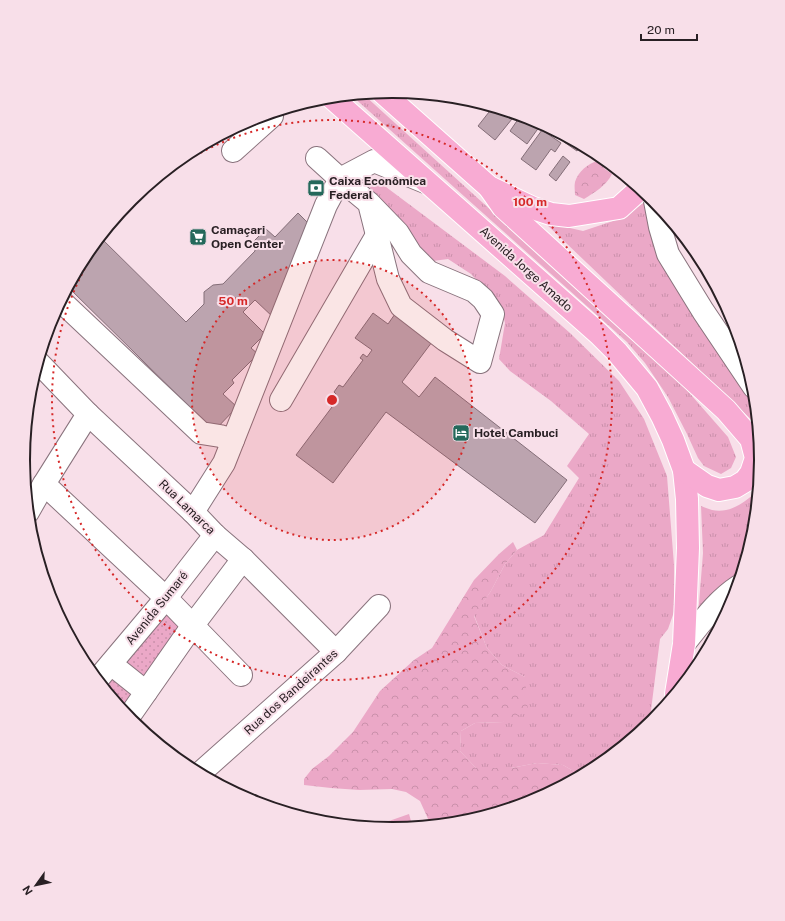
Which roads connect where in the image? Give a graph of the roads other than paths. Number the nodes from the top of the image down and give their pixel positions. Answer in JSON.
{"nodes":[{"id":1,"x":389,"y":98,"type":"edge"},
{"id":2,"x":337,"y":102,"type":"edge"},
{"id":3,"x":327,"y":104,"type":"edge"},
{"id":4,"x":267,"y":121,"type":"edge"},
{"id":5,"x":389,"y":149,"type":"junction"},
{"id":6,"x":233,"y":151,"type":"dead end"},
{"id":7,"x":317,"y":158,"type":"dead end"},
{"id":8,"x":340,"y":179,"type":"junction"},
{"id":9,"x":431,"y":185,"type":"junction"},
{"id":10,"x":489,"y":187,"type":"junction"},
{"id":11,"x":636,"y":192,"type":"edge"},
{"id":12,"x":369,"y":203,"type":"junction"},
{"id":13,"x":657,"y":213,"type":"edge"},
{"id":14,"x":377,"y":235,"type":"junction"},
{"id":15,"x":65,"y":305,"type":"edge"},
{"id":16,"x":42,"y":366,"type":"edge"},
{"id":17,"x":744,"y":372,"type":"edge"},
{"id":18,"x":281,"y":400,"type":"dead end"},
{"id":19,"x":88,"y":414,"type":"junction"},
{"id":20,"x":233,"y":440,"type":"junction"},
{"id":21,"x":755,"y":453,"type":"edge"},
{"id":22,"x":755,"y":461,"type":"edge"},
{"id":23,"x":684,"y":470,"type":"junction"},
{"id":24,"x":44,"y":484,"type":"junction"},
{"id":25,"x":33,"y":504,"type":"edge"},
{"id":26,"x":193,"y":512,"type":"junction"},
{"id":27,"x":215,"y":535,"type":"junction"},
{"id":28,"x":243,"y":559,"type":"junction"},
{"id":29,"x":730,"y":593,"type":"edge"},
{"id":30,"x":166,"y":598,"type":"junction"},
{"id":31,"x":379,"y":606,"type":"dead end"},
{"id":32,"x":193,"y":625,"type":"junction"},
{"id":33,"x":684,"y":644,"type":"junction"},
{"id":34,"x":336,"y":652,"type":"junction"},
{"id":35,"x":104,"y":672,"type":"edge"},
{"id":36,"x":241,"y":674,"type":"dead end"},
{"id":37,"x":678,"y":684,"type":"edge"},
{"id":38,"x":146,"y":692,"type":"junction"},
{"id":39,"x":132,"y":713,"type":"edge"},
{"id":40,"x":204,"y":770,"type":"edge"}],
"edges":[{"from":1,"to":10,"type":"main road"},
{"from":2,"to":5,"type":"main road","name":"Avenida Jorge Amado"},
{"from":3,"to":5,"type":"main road"},
{"from":4,"to":6,"type":"street"},
{"from":5,"to":9,"type":"main road","name":"Avenida Jorge Amado"},
{"from":7,"to":8,"type":"street"},
{"from":8,"to":9,"type":"street"},
{"from":8,"to":12,"type":"street"},
{"from":8,"to":20,"type":"street"},
{"from":9,"to":23,"type":"main road","name":"Avenida Jorge Amado"},
{"from":10,"to":11,"type":"main road"},
{"from":10,"to":21,"type":"main road"},
{"from":12,"to":14,"type":"street"},
{"from":12,"to":14,"type":"street"},
{"from":13,"to":17,"type":"street"},
{"from":14,"to":18,"type":"street"},
{"from":15,"to":20,"type":"street"},
{"from":16,"to":19,"type":"street","name":"Rua Lamarca"},
{"from":19,"to":24,"type":"street"},
{"from":19,"to":26,"type":"street","name":"Rua Lamarca"},
{"from":20,"to":26,"type":"street"},
{"from":22,"to":23,"type":"main road"},
{"from":23,"to":33,"type":"main road","name":"Avenida Jorge Amado"},
{"from":24,"to":25,"type":"street"},
{"from":24,"to":30,"type":"street"},
{"from":26,"to":27,"type":"street","name":"Rua Lamarca"},
{"from":27,"to":28,"type":"street","name":"Rua Lamarca"},
{"from":27,"to":30,"type":"street","name":"Avenida Sumaré"},
{"from":28,"to":32,"type":"street"},
{"from":28,"to":34,"type":"street","name":"Rua Lamarca"},
{"from":29,"to":33,"type":"street"},
{"from":30,"to":32,"type":"street"},
{"from":30,"to":35,"type":"street","name":"Avenida Sumaré"},
{"from":31,"to":34,"type":"street","name":"Rua dos Bandeirantes"},
{"from":32,"to":36,"type":"street"},
{"from":32,"to":38,"type":"street"},
{"from":33,"to":37,"type":"main road","name":"Avenida Jorge Amado"},
{"from":34,"to":40,"type":"street","name":"Rua dos Bandeirantes"},
{"from":35,"to":38,"type":"street"},
{"from":38,"to":39,"type":"street"}]}
